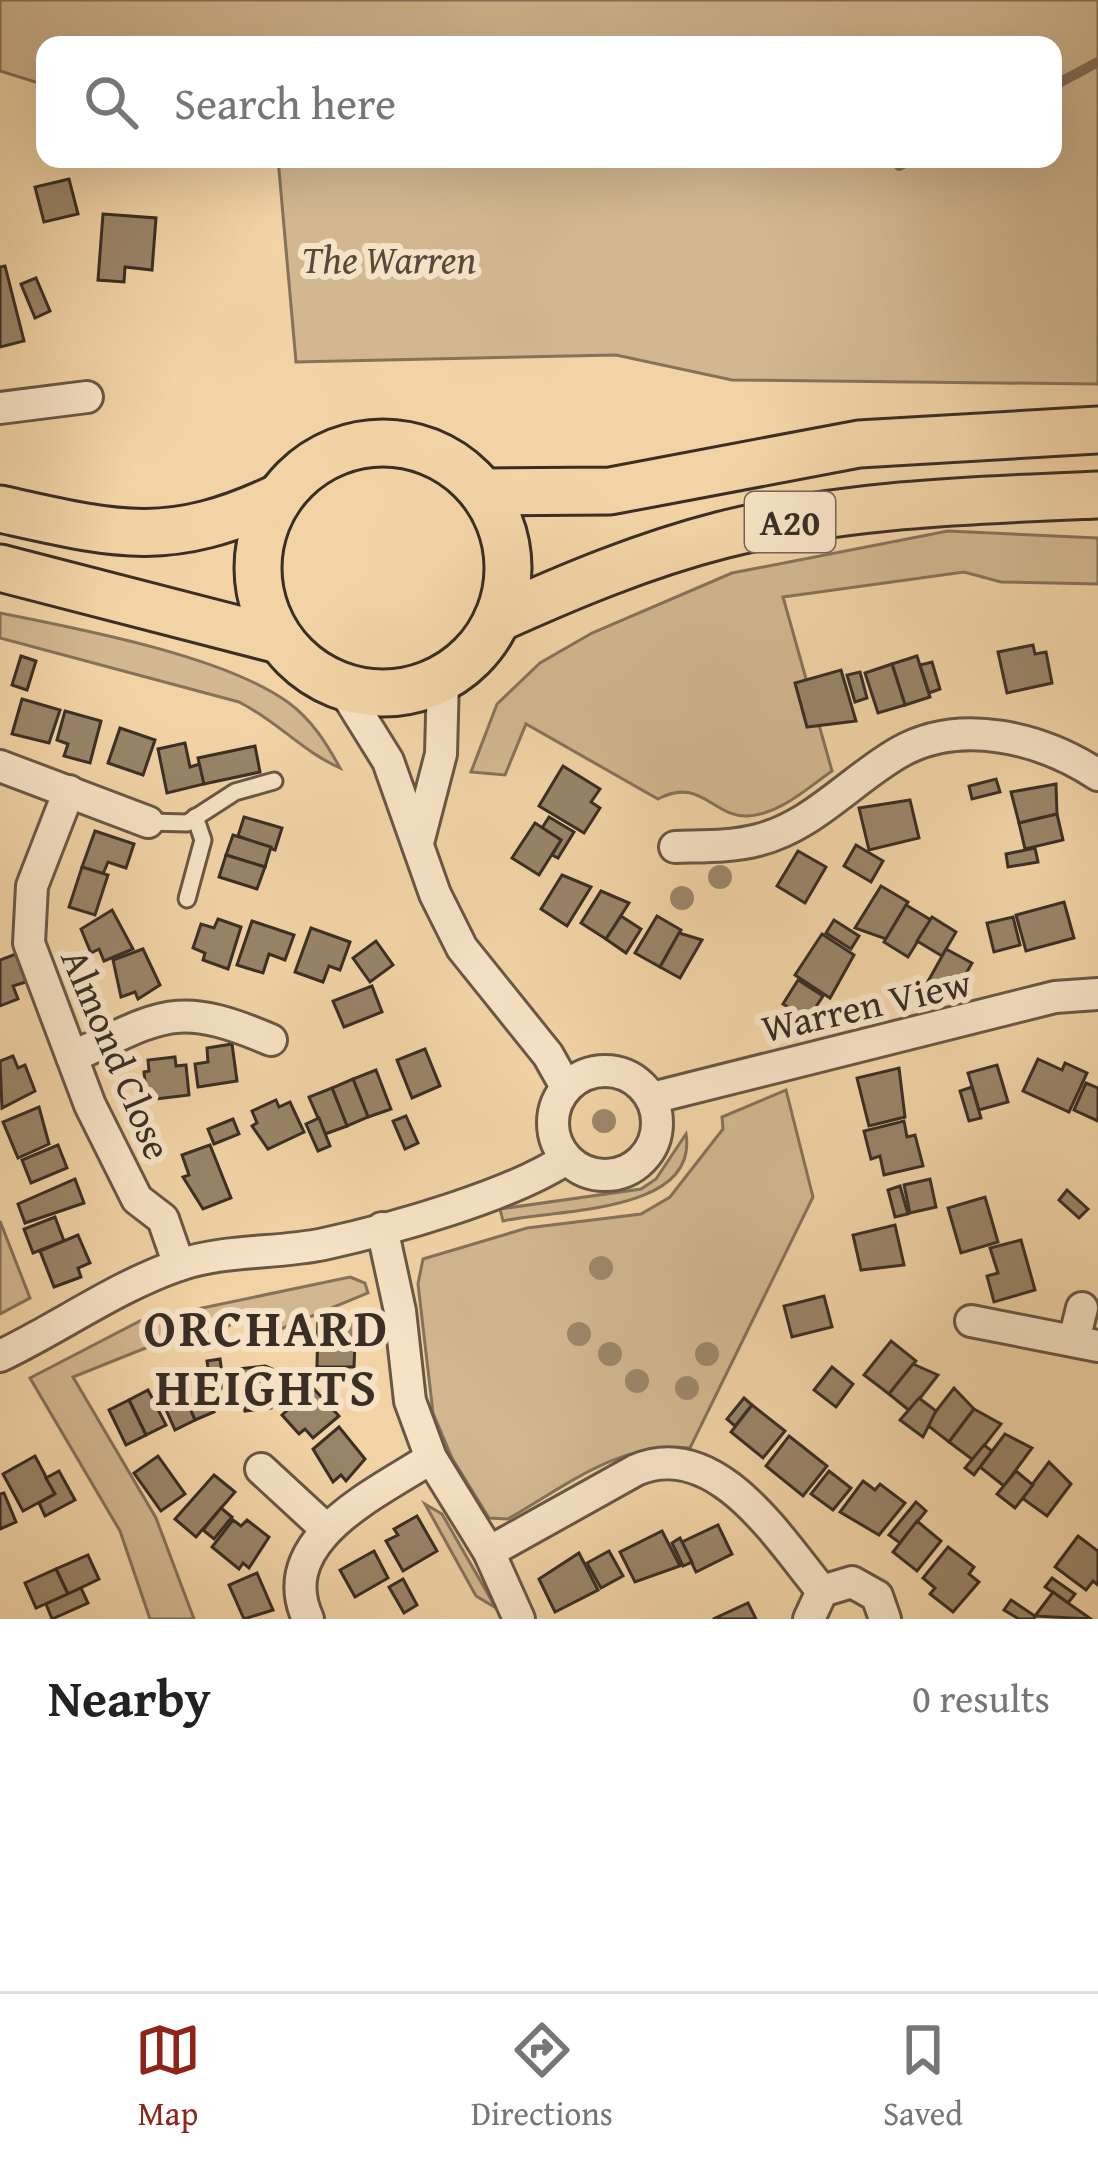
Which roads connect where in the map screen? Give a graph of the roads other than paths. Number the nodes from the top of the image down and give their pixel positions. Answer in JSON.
{"nodes":[{"id":1,"x":87,"y":397,"type":"dead end"},
{"id":2,"x":0,"y":408,"type":"edge"},
{"id":3,"x":1098,"y":430,"type":"edge"},
{"id":4,"x":487,"y":493,"type":"junction"},
{"id":5,"x":1098,"y":495,"type":"edge"},
{"id":6,"x":277,"y":498,"type":"junction"},
{"id":7,"x":0,"y":509,"type":"edge"},
{"id":8,"x":0,"y":568,"type":"edge"},
{"id":9,"x":497,"y":619,"type":"junction"},
{"id":10,"x":279,"y":640,"type":"junction"},
{"id":11,"x":443,"y":678,"type":"junction"},
{"id":12,"x":342,"y":688,"type":"junction"},
{"id":13,"x":0,"y":766,"type":"edge"},
{"id":14,"x":1098,"y":776,"type":"edge"},
{"id":15,"x":274,"y":782,"type":"dead end"},
{"id":16,"x":69,"y":791,"type":"junction"},
{"id":17,"x":195,"y":817,"type":"junction"},
{"id":18,"x":148,"y":822,"type":"joint"},
{"id":19,"x":419,"y":839,"type":"junction"},
{"id":20,"x":675,"y":847,"type":"dead end"},
{"id":21,"x":187,"y":899,"type":"dead end"},
{"id":22,"x":1098,"y":994,"type":"edge"},
{"id":23,"x":271,"y":1040,"type":"dead end"},
{"id":24,"x":72,"y":1057,"type":"junction"},
{"id":25,"x":566,"y":1087,"type":"junction"},
{"id":26,"x":652,"y":1098,"type":"junction"},
{"id":27,"x":566,"y":1159,"type":"junction"},
{"id":28,"x":382,"y":1228,"type":"junction"},
{"id":29,"x":179,"y":1265,"type":"junction"},
{"id":30,"x":1082,"y":1308,"type":"dead end"},
{"id":31,"x":971,"y":1321,"type":"dead end"},
{"id":32,"x":1086,"y":1343,"type":"edge"},
{"id":33,"x":0,"y":1356,"type":"edge"},
{"id":34,"x":431,"y":1458,"type":"junction"},
{"id":35,"x":261,"y":1469,"type":"dead end"},
{"id":36,"x":326,"y":1529,"type":"junction"},
{"id":37,"x":489,"y":1552,"type":"junction"},
{"id":38,"x":815,"y":1605,"type":"edge"},
{"id":39,"x":308,"y":1619,"type":"edge"},
{"id":40,"x":519,"y":1619,"type":"edge"},
{"id":41,"x":885,"y":1619,"type":"edge"}],
"edges":[{"from":1,"to":2,"type":"street"},
{"from":3,"to":4,"type":"main road","number":"A20"},
{"from":4,"to":6,"type":"main road"},
{"from":4,"to":9,"type":"main road"},
{"from":5,"to":9,"type":"main road","number":"A20"},
{"from":6,"to":7,"type":"main road"},
{"from":6,"to":10,"type":"main road"},
{"from":8,"to":10,"type":"main road"},
{"from":9,"to":11,"type":"main road"},
{"from":10,"to":12,"type":"main road"},
{"from":11,"to":12,"type":"main road"},
{"from":11,"to":19,"type":"street"},
{"from":12,"to":19,"type":"street"},
{"from":13,"to":16,"type":"street"},
{"from":14,"to":20,"type":"street"},
{"from":15,"to":17,"type":"lane"},
{"from":16,"to":18,"type":"street"},
{"from":16,"to":24,"type":"street","name":"Almond Close"},
{"from":17,"to":18,"type":"lane"},
{"from":17,"to":21,"type":"lane"},
{"from":19,"to":25,"type":"street"},
{"from":22,"to":26,"type":"street","name":"Warren View"},
{"from":23,"to":24,"type":"street"},
{"from":24,"to":29,"type":"street","name":"Almond Close"},
{"from":25,"to":26,"type":"street"},
{"from":25,"to":27,"type":"street"},
{"from":26,"to":27,"type":"street"},
{"from":27,"to":28,"type":"street"},
{"from":28,"to":29,"type":"street"},
{"from":28,"to":34,"type":"street"},
{"from":29,"to":33,"type":"street"},
{"from":30,"to":32,"type":"street"},
{"from":31,"to":32,"type":"street"},
{"from":34,"to":36,"type":"street"},
{"from":34,"to":37,"type":"street"},
{"from":35,"to":36,"type":"street"},
{"from":36,"to":39,"type":"street"},
{"from":37,"to":38,"type":"street"},
{"from":37,"to":40,"type":"street"},
{"from":38,"to":41,"type":"street"}]}
